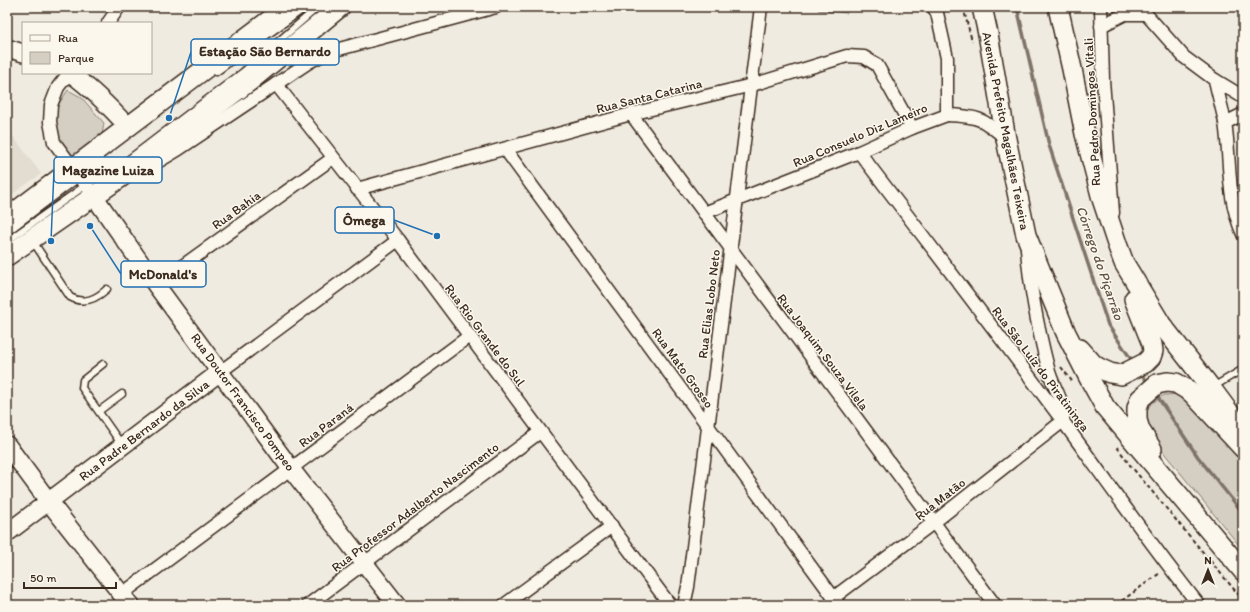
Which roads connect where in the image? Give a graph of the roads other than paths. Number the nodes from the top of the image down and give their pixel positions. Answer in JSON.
{"nodes":[{"id":1,"x":119,"y":7,"type":"edge"},
{"id":2,"x":287,"y":7,"type":"edge"},
{"id":3,"x":306,"y":7,"type":"edge"},
{"id":4,"x":318,"y":7,"type":"edge"},
{"id":5,"x":340,"y":7,"type":"edge"},
{"id":6,"x":496,"y":7,"type":"edge"},
{"id":7,"x":761,"y":7,"type":"edge"},
{"id":8,"x":933,"y":7,"type":"edge"},
{"id":9,"x":1058,"y":7,"type":"edge"},
{"id":10,"x":1101,"y":7,"type":"edge"},
{"id":11,"x":982,"y":10,"type":"edge"},
{"id":12,"x":1145,"y":10,"type":"edge"},
{"id":13,"x":109,"y":22,"type":"edge"},
{"id":14,"x":1101,"y":26,"type":"junction"},
{"id":15,"x":7,"y":48,"type":"edge"},
{"id":16,"x":22,"y":53,"type":"edge"},
{"id":17,"x":69,"y":74,"type":"edge"},
{"id":18,"x":71,"y":74,"type":"edge"},
{"id":19,"x":210,"y":76,"type":"dead end"},
{"id":20,"x":1215,"y":80,"type":"junction"},
{"id":21,"x":276,"y":84,"type":"junction"},
{"id":22,"x":752,"y":85,"type":"junction"},
{"id":23,"x":1243,"y":97,"type":"edge"},
{"id":24,"x":631,"y":114,"type":"junction"},
{"id":25,"x":1243,"y":114,"type":"edge"},
{"id":26,"x":947,"y":115,"type":"junction"},
{"id":27,"x":1225,"y":123,"type":"junction"},
{"id":28,"x":128,"y":127,"type":"junction"},
{"id":29,"x":912,"y":128,"type":"junction"},
{"id":30,"x":1006,"y":139,"type":"junction"},
{"id":31,"x":505,"y":149,"type":"junction"},
{"id":32,"x":859,"y":152,"type":"junction"},
{"id":33,"x":103,"y":156,"type":"dead end"},
{"id":34,"x":333,"y":158,"type":"junction"},
{"id":35,"x":120,"y":178,"type":"junction"},
{"id":36,"x":83,"y":181,"type":"junction"},
{"id":37,"x":357,"y":189,"type":"junction"},
{"id":38,"x":737,"y":201,"type":"junction"},
{"id":39,"x":704,"y":213,"type":"junction"},
{"id":40,"x":7,"y":218,"type":"edge"},
{"id":41,"x":1241,"y":228,"type":"edge"},
{"id":42,"x":7,"y":232,"type":"edge"},
{"id":43,"x":1026,"y":236,"type":"junction"},
{"id":44,"x":31,"y":239,"type":"junction"},
{"id":45,"x":398,"y":240,"type":"junction"},
{"id":46,"x":7,"y":241,"type":"edge"},
{"id":47,"x":1117,"y":244,"type":"junction"},
{"id":48,"x":730,"y":249,"type":"junction"},
{"id":49,"x":7,"y":256,"type":"edge"},
{"id":50,"x":1124,"y":263,"type":"junction"},
{"id":51,"x":156,"y":285,"type":"junction"},
{"id":52,"x":107,"y":289,"type":"dead end"},
{"id":53,"x":1066,"y":333,"type":"junction"},
{"id":54,"x":468,"y":337,"type":"junction"},
{"id":55,"x":103,"y":364,"type":"dead end"},
{"id":56,"x":1243,"y":368,"type":"edge"},
{"id":57,"x":220,"y":372,"type":"junction"},
{"id":58,"x":1211,"y":388,"type":"junction"},
{"id":59,"x":122,"y":394,"type":"dead end"},
{"id":60,"x":99,"y":411,"type":"junction"},
{"id":61,"x":1063,"y":421,"type":"junction"},
{"id":62,"x":709,"y":426,"type":"junction"},
{"id":63,"x":1243,"y":431,"type":"edge"},
{"id":64,"x":540,"y":432,"type":"junction"},
{"id":65,"x":7,"y":445,"type":"edge"},
{"id":66,"x":123,"y":446,"type":"junction"},
{"id":67,"x":1243,"y":448,"type":"edge"},
{"id":68,"x":291,"y":468,"type":"junction"},
{"id":69,"x":49,"y":502,"type":"junction"},
{"id":70,"x":1190,"y":509,"type":"junction"},
{"id":71,"x":933,"y":523,"type":"junction"},
{"id":72,"x":612,"y":526,"type":"junction"},
{"id":73,"x":7,"y":534,"type":"edge"},
{"id":74,"x":364,"y":562,"type":"junction"},
{"id":75,"x":1243,"y":571,"type":"edge"},
{"id":76,"x":126,"y":599,"type":"edge"},
{"id":77,"x":836,"y":601,"type":"edge"},
{"id":78,"x":308,"y":605,"type":"edge"},
{"id":79,"x":397,"y":605,"type":"edge"},
{"id":80,"x":504,"y":605,"type":"edge"},
{"id":81,"x":670,"y":605,"type":"edge"},
{"id":82,"x":684,"y":605,"type":"edge"},
{"id":83,"x":995,"y":605,"type":"edge"},
{"id":84,"x":1198,"y":605,"type":"edge"}],
"edges":[{"from":1,"to":13,"type":"street"},
{"from":2,"to":28,"type":"main road"},
{"from":3,"to":19,"type":"lane"},
{"from":4,"to":36,"type":"lane"},
{"from":5,"to":35,"type":"main road"},
{"from":6,"to":21,"type":"street"},
{"from":7,"to":22,"type":"street","name":"Rua Elias Lobo Neto"},
{"from":8,"to":26,"type":"street","name":"Rua Consuelo Diz Lameiro"},
{"from":9,"to":47,"type":"main road"},
{"from":10,"to":14,"type":"street"},
{"from":11,"to":30,"type":"main road","name":"Avenida Prefeito Magalhães Teixeira"},
{"from":12,"to":14,"type":"street","name":"Rua Pedro Domingos Vitali"},
{"from":12,"to":20,"type":"street"},
{"from":14,"to":47,"type":"street","name":"Rua Pedro Domingos Vitali"},
{"from":15,"to":16,"type":"street"},
{"from":17,"to":36,"type":"street"},
{"from":18,"to":28,"type":"street"},
{"from":20,"to":23,"type":"street"},
{"from":20,"to":27,"type":"street"},
{"from":21,"to":34,"type":"street","name":"Rua Rio Grande do Sul"},
{"from":21,"to":35,"type":"street"},
{"from":22,"to":24,"type":"street","name":"Rua Santa Catarina"},
{"from":22,"to":29,"type":"street","name":"Rua Santa Catarina"},
{"from":22,"to":38,"type":"street","name":"Rua Elias Lobo Neto"},
{"from":24,"to":31,"type":"street","name":"Rua Santa Catarina"},
{"from":24,"to":39,"type":"street","name":"Rua Joaquim Souza Vilela"},
{"from":25,"to":27,"type":"street"},
{"from":26,"to":29,"type":"street","name":"Rua Consuelo Diz Lameiro"},
{"from":26,"to":30,"type":"street"},
{"from":27,"to":41,"type":"street"},
{"from":28,"to":36,"type":"main road"},
{"from":29,"to":32,"type":"street","name":"Rua Consuelo Diz Lameiro"},
{"from":30,"to":43,"type":"main road","name":"Avenida Prefeito Magalhães Teixeira"},
{"from":31,"to":37,"type":"street","name":"Rua Santa Catarina"},
{"from":31,"to":62,"type":"street","name":"Rua Mato Grosso"},
{"from":32,"to":38,"type":"street","name":"Rua Consuelo Diz Lameiro"},
{"from":32,"to":61,"type":"street","name":"Rua São Luíz do Piratininga"},
{"from":33,"to":36,"type":"lane"},
{"from":34,"to":37,"type":"street","name":"Rua Rio Grande do Sul"},
{"from":34,"to":51,"type":"street","name":"Rua Bahia"},
{"from":35,"to":36,"type":"main road"},
{"from":36,"to":40,"type":"main road"},
{"from":36,"to":42,"type":"lane"},
{"from":36,"to":44,"type":"main road"},
{"from":36,"to":46,"type":"lane"},
{"from":36,"to":51,"type":"street","name":"Rua Doutor Francisco Pompeo"},
{"from":37,"to":45,"type":"street","name":"Rua Rio Grande do Sul"},
{"from":38,"to":39,"type":"street","name":"Rua Consuelo Diz Lameiro"},
{"from":38,"to":48,"type":"street","name":"Rua Elias Lobo Neto"},
{"from":39,"to":48,"type":"street","name":"Rua Joaquim Souza Vilela"},
{"from":43,"to":53,"type":"main road","name":"Avenida Prefeito Magalhães Teixeira"},
{"from":43,"to":61,"type":"street"},
{"from":44,"to":49,"type":"main road"},
{"from":44,"to":52,"type":"lane"},
{"from":45,"to":54,"type":"street","name":"Rua Rio Grande do Sul"},
{"from":45,"to":57,"type":"street","name":"Rua Padre Bernardo da Silva"},
{"from":47,"to":50,"type":"main road"},
{"from":48,"to":62,"type":"street","name":"Rua Elias Lobo Neto"},
{"from":48,"to":71,"type":"street","name":"Rua Joaquim Souza Vilela"},
{"from":50,"to":53,"type":"main road"},
{"from":50,"to":58,"type":"main road"},
{"from":51,"to":57,"type":"street","name":"Rua Doutor Francisco Pompeo"},
{"from":53,"to":70,"type":"main road","name":"Avenida Prefeito Magalhães Teixeira"},
{"from":54,"to":64,"type":"street","name":"Rua Rio Grande do Sul"},
{"from":54,"to":68,"type":"street","name":"Rua Paraná"},
{"from":55,"to":60,"type":"lane"},
{"from":56,"to":58,"type":"lane"},
{"from":57,"to":66,"type":"street","name":"Rua Padre Bernardo da Silva"},
{"from":57,"to":68,"type":"street","name":"Rua Doutor Francisco Pompeo"},
{"from":58,"to":63,"type":"main road"},
{"from":59,"to":60,"type":"lane"},
{"from":60,"to":66,"type":"lane"},
{"from":61,"to":71,"type":"street","name":"Rua Matão"},
{"from":61,"to":84,"type":"street","name":"Rua São Luíz do Piratininga"},
{"from":62,"to":77,"type":"street","name":"Rua Mato Grosso"},
{"from":62,"to":82,"type":"street","name":"Rua Elias Lobo Neto"},
{"from":64,"to":72,"type":"street","name":"Rua Rio Grande do Sul"},
{"from":64,"to":74,"type":"street","name":"Rua Professor Adalberto Nascimento"},
{"from":65,"to":69,"type":"street"},
{"from":66,"to":69,"type":"street","name":"Rua Padre Bernardo da Silva"},
{"from":67,"to":70,"type":"main road"},
{"from":68,"to":74,"type":"street","name":"Rua Doutor Francisco Pompeo"},
{"from":68,"to":76,"type":"street","name":"Rua Paraná"},
{"from":69,"to":73,"type":"street","name":"Rua Padre Bernardo da Silva"},
{"from":69,"to":76,"type":"street"},
{"from":70,"to":75,"type":"main road","name":"Avenida Prefeito Magalhães Teixeira"},
{"from":71,"to":77,"type":"street","name":"Rua Matão"},
{"from":71,"to":83,"type":"street","name":"Rua Joaquim Souza Vilela"},
{"from":72,"to":80,"type":"street"},
{"from":72,"to":81,"type":"street","name":"Rua Rio Grande do Sul"},
{"from":74,"to":78,"type":"street","name":"Rua Professor Adalberto Nascimento"},
{"from":74,"to":79,"type":"street","name":"Rua Doutor Francisco Pompeo"}]}
